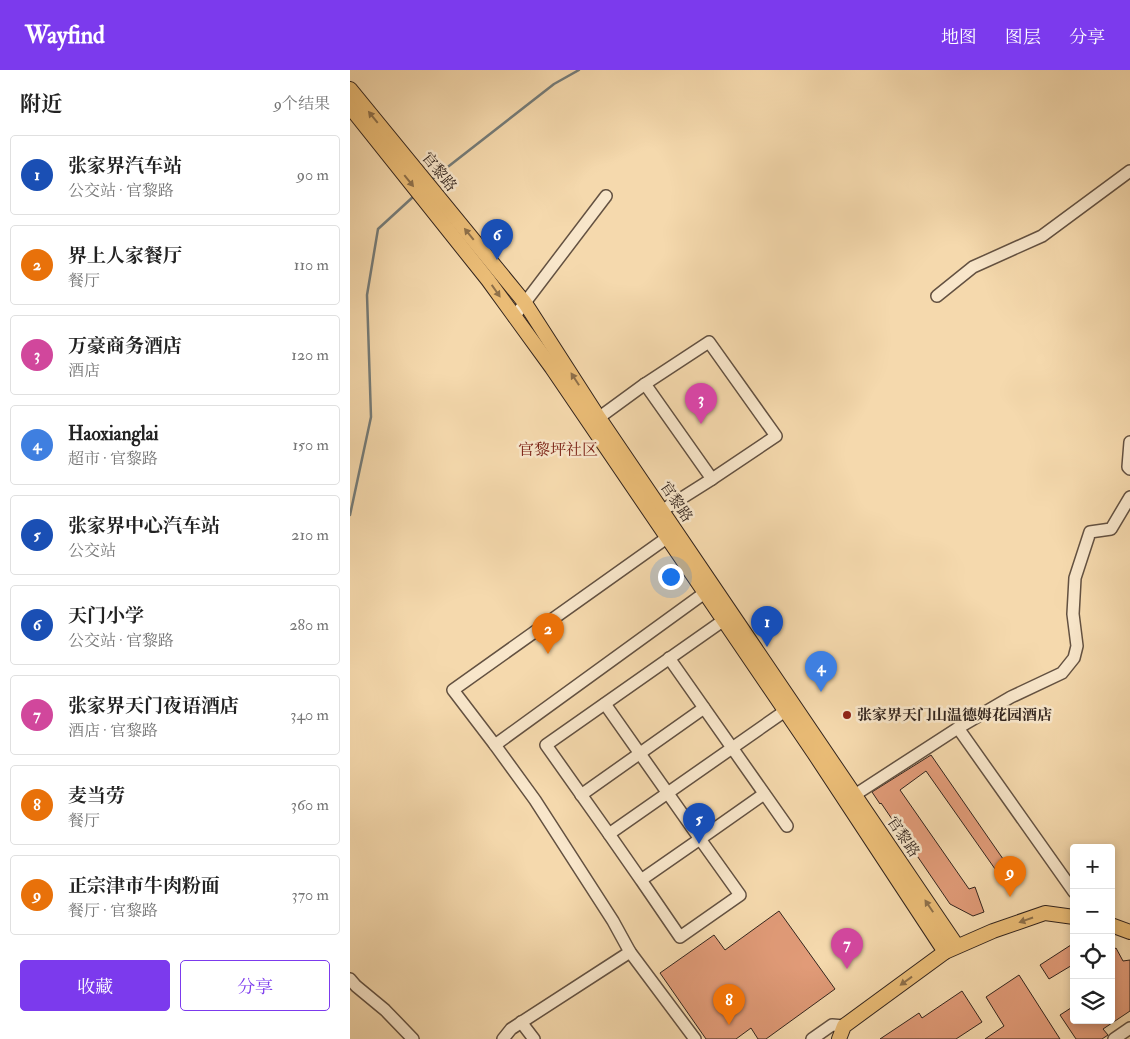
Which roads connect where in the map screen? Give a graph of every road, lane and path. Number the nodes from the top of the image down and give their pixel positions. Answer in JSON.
{"nodes":[{"id":1,"x":350,"y":89,"type":"edge"},
{"id":2,"x":350,"y":107,"type":"edge"},
{"id":3,"x":391,"y":148,"type":"junction"},
{"id":4,"x":1130,"y":171,"type":"edge"},
{"id":5,"x":606,"y":196,"type":"dead end"},
{"id":6,"x":439,"y":208,"type":"junction"},
{"id":7,"x":937,"y":296,"type":"dead end"},
{"id":8,"x":525,"y":303,"type":"junction"},
{"id":9,"x":514,"y":317,"type":"junction"},
{"id":10,"x":645,"y":384,"type":"junction"},
{"id":11,"x":595,"y":421,"type":"junction"},
{"id":12,"x":1130,"y":442,"type":"edge"},
{"id":13,"x":1130,"y":469,"type":"edge"},
{"id":14,"x":712,"y":479,"type":"junction"},
{"id":15,"x":1130,"y":497,"type":"edge"},
{"id":16,"x":658,"y":513,"type":"junction"},
{"id":17,"x":668,"y":536,"type":"junction"},
{"id":18,"x":710,"y":590,"type":"junction"},
{"id":19,"x":724,"y":620,"type":"junction"},
{"id":20,"x":669,"y":658,"type":"junction"},
{"id":21,"x":605,"y":704,"type":"junction"},
{"id":22,"x":704,"y":708,"type":"junction"},
{"id":23,"x":785,"y":710,"type":"junction"},
{"id":24,"x":958,"y":728,"type":"junction"},
{"id":25,"x":495,"y":744,"type":"junction"},
{"id":26,"x":732,"y":748,"type":"junction"},
{"id":27,"x":640,"y":754,"type":"junction"},
{"id":28,"x":668,"y":793,"type":"junction"},
{"id":29,"x":764,"y":794,"type":"junction"},
{"id":30,"x":581,"y":795,"type":"junction"},
{"id":31,"x":850,"y":798,"type":"junction"},
{"id":32,"x":787,"y":826,"type":"dead end"},
{"id":33,"x":609,"y":834,"type":"junction"},
{"id":34,"x":700,"y":839,"type":"junction"},
{"id":35,"x":641,"y":880,"type":"junction"},
{"id":36,"x":1072,"y":889,"type":"edge"},
{"id":37,"x":1070,"y":916,"type":"edge"},
{"id":38,"x":1115,"y":926,"type":"edge"},
{"id":39,"x":1130,"y":932,"type":"edge"},
{"id":40,"x":951,"y":950,"type":"junction"},
{"id":41,"x":630,"y":952,"type":"junction"},
{"id":42,"x":350,"y":979,"type":"edge"},
{"id":43,"x":521,"y":1022,"type":"junction"},
{"id":44,"x":844,"y":1026,"type":"junction"},
{"id":45,"x":1130,"y":1028,"type":"edge"},
{"id":46,"x":412,"y":1039,"type":"edge"},
{"id":47,"x":503,"y":1039,"type":"edge"},
{"id":48,"x":534,"y":1039,"type":"edge"},
{"id":49,"x":695,"y":1039,"type":"edge"},
{"id":50,"x":812,"y":1039,"type":"edge"},
{"id":51,"x":839,"y":1039,"type":"edge"},
{"id":52,"x":1114,"y":1039,"type":"edge"}],
"edges":[{"from":3,"to":1,"type":"main road","name":"官黎路","one_way":true},
{"from":2,"to":3,"type":"main road","name":"官黎路"},
{"from":3,"to":6,"type":"main road","name":"官黎路"},
{"from":4,"to":7,"type":"street"},
{"from":5,"to":8,"type":"street"},
{"from":8,"to":6,"type":"main road","name":"官黎路","one_way":true},
{"from":6,"to":9,"type":"main road","name":"官黎路","one_way":true},
{"from":8,"to":9,"type":"street"},
{"from":11,"to":8,"type":"main road","name":"官黎路","one_way":true},
{"from":9,"to":11,"type":"main road","name":"官黎路"},
{"from":10,"to":11,"type":"street"},
{"from":10,"to":14,"type":"street"},
{"from":10,"to":14,"type":"street"},
{"from":11,"to":16,"type":"main road","name":"官黎路"},
{"from":12,"to":13,"type":"street"},
{"from":14,"to":16,"type":"street"},
{"from":15,"to":24,"type":"street"},
{"from":16,"to":17,"type":"main road","name":"官黎路"},
{"from":16,"to":18,"type":"main road","name":"官黎路"},
{"from":17,"to":18,"type":"main road","name":"官黎路"},
{"from":17,"to":25,"type":"street"},
{"from":18,"to":19,"type":"main road","name":"官黎路"},
{"from":18,"to":25,"type":"street"},
{"from":18,"to":31,"type":"main road","name":"官黎路"},
{"from":19,"to":20,"type":"street"},
{"from":19,"to":23,"type":"main road","name":"官黎路"},
{"from":20,"to":21,"type":"street"},
{"from":20,"to":22,"type":"street"},
{"from":21,"to":27,"type":"street"},
{"from":21,"to":30,"type":"street"},
{"from":22,"to":26,"type":"street"},
{"from":22,"to":27,"type":"street"},
{"from":23,"to":26,"type":"street"},
{"from":23,"to":31,"type":"main road","name":"官黎路"},
{"from":24,"to":31,"type":"street"},
{"from":24,"to":36,"type":"street"},
{"from":25,"to":41,"type":"street"},
{"from":26,"to":28,"type":"street"},
{"from":26,"to":29,"type":"street"},
{"from":27,"to":28,"type":"street"},
{"from":27,"to":30,"type":"street"},
{"from":28,"to":33,"type":"street"},
{"from":28,"to":34,"type":"street"},
{"from":29,"to":32,"type":"street"},
{"from":29,"to":34,"type":"street"},
{"from":30,"to":33,"type":"street"},
{"from":31,"to":40,"type":"main road","name":"官黎路"},
{"from":33,"to":35,"type":"street"},
{"from":34,"to":35,"type":"street"},
{"from":34,"to":35,"type":"street"},
{"from":37,"to":40,"type":"main road","one_way":true},
{"from":38,"to":39,"type":"main road"},
{"from":40,"to":44,"type":"main road","one_way":true},
{"from":41,"to":43,"type":"street"},
{"from":41,"to":49,"type":"street"},
{"from":42,"to":46,"type":"street"},
{"from":43,"to":47,"type":"street"},
{"from":43,"to":48,"type":"street"},
{"from":44,"to":50,"type":"street"},
{"from":44,"to":51,"type":"main road"},
{"from":45,"to":52,"type":"street"}]}
